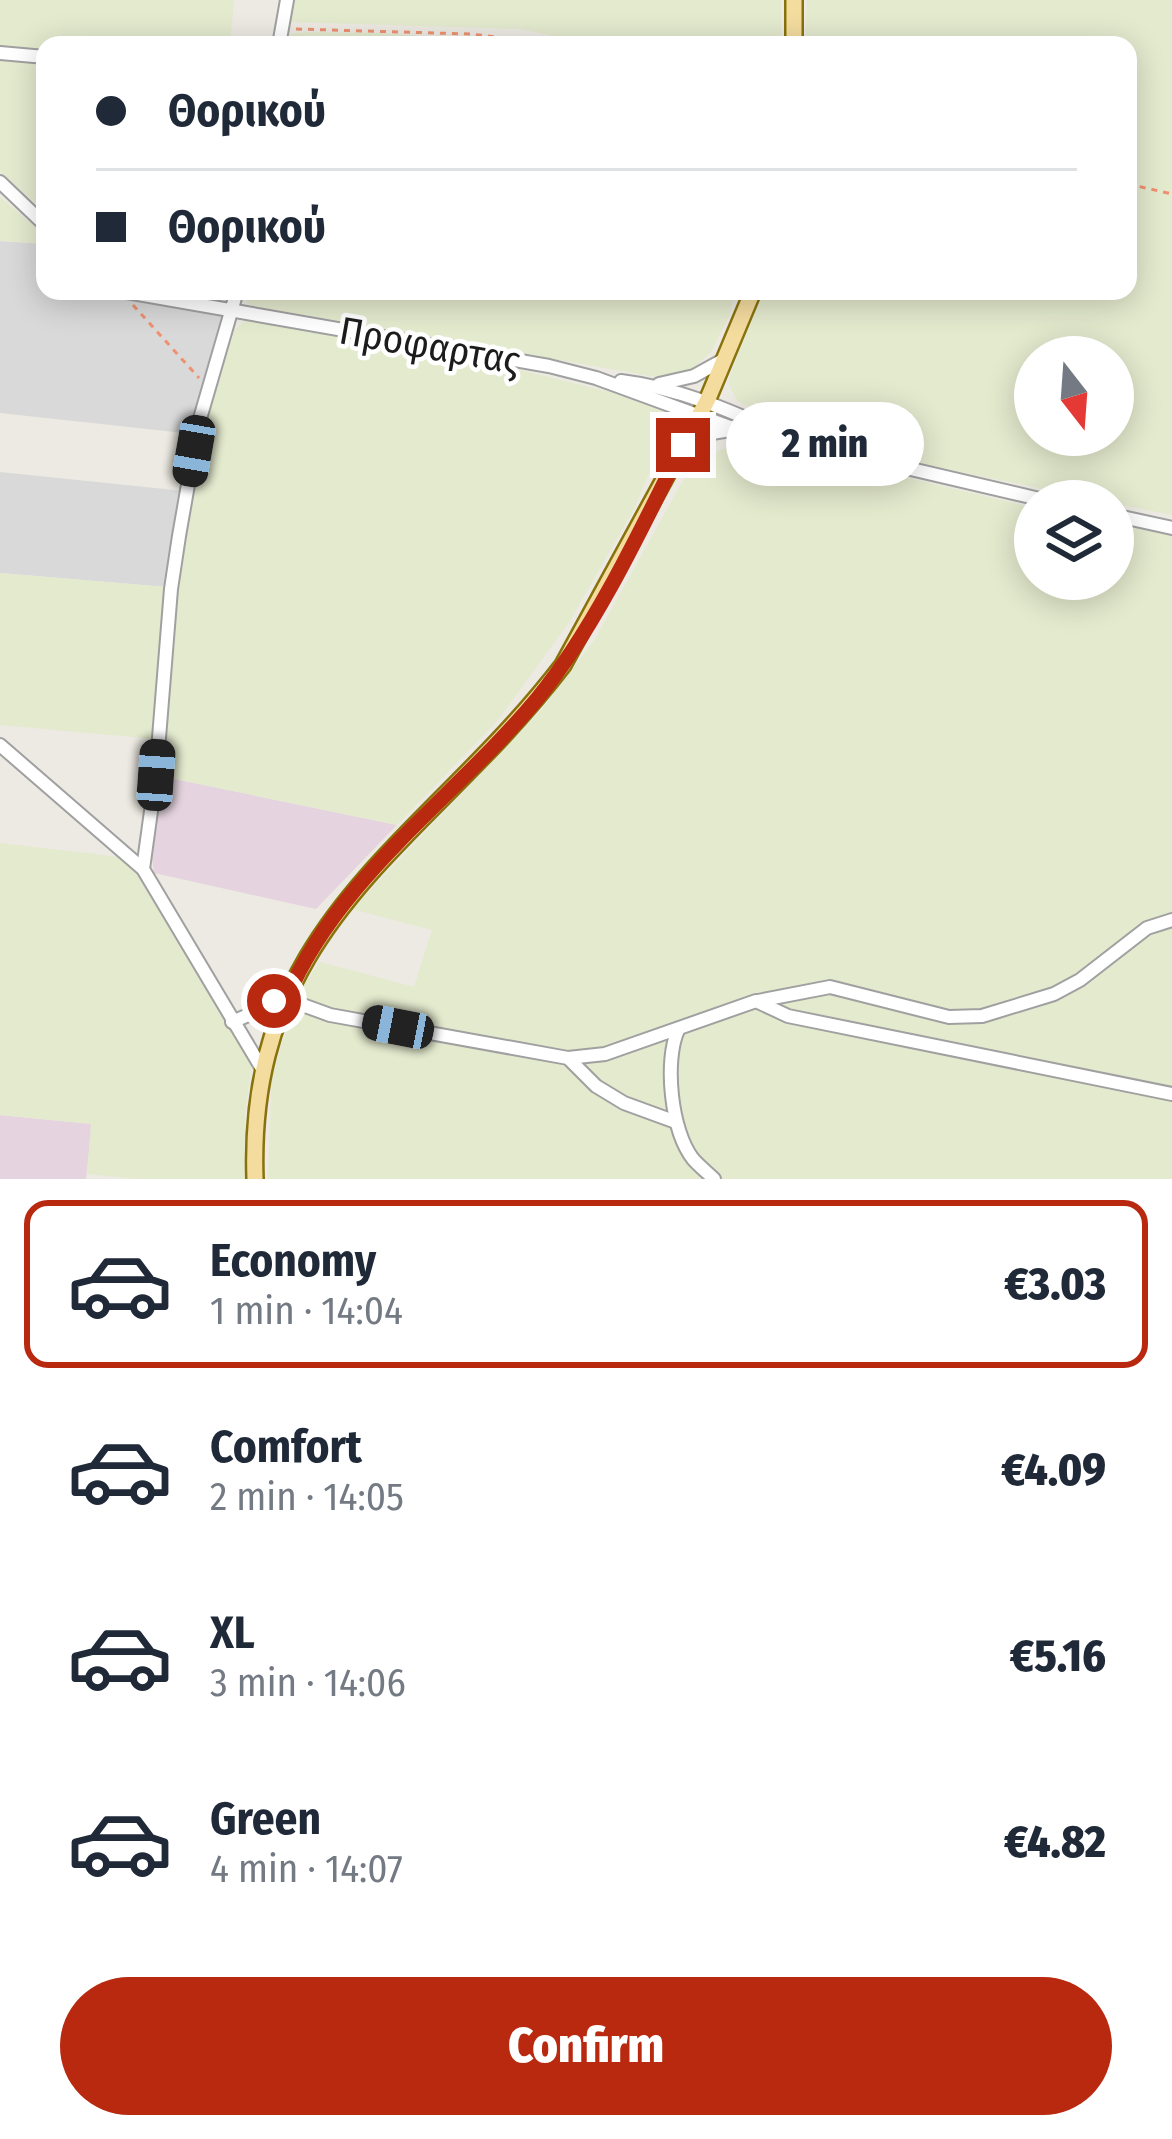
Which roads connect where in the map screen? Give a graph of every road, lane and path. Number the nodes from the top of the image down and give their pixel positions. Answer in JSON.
{"nodes":[{"id":1,"x":287,"y":0,"type":"edge"},
{"id":2,"x":794,"y":0,"type":"edge"},
{"id":3,"x":283,"y":30,"type":"junction"},
{"id":4,"x":281,"y":36,"type":"edge"},
{"id":5,"x":487,"y":36,"type":"edge"},
{"id":6,"x":794,"y":36,"type":"edge"},
{"id":7,"x":0,"y":53,"type":"edge"},
{"id":8,"x":36,"y":56,"type":"edge"},
{"id":9,"x":0,"y":182,"type":"edge"},
{"id":10,"x":1137,"y":186,"type":"edge"},
{"id":11,"x":1172,"y":194,"type":"edge"},
{"id":12,"x":36,"y":216,"type":"edge"},
{"id":13,"x":130,"y":300,"type":"edge"},
{"id":14,"x":172,"y":300,"type":"edge"},
{"id":15,"x":235,"y":300,"type":"edge"},
{"id":16,"x":750,"y":300,"type":"edge"},
{"id":17,"x":232,"y":311,"type":"junction"},
{"id":18,"x":729,"y":356,"type":"junction"},
{"id":19,"x":596,"y":378,"type":"junction"},
{"id":20,"x":656,"y":385,"type":"junction"},
{"id":21,"x":208,"y":388,"type":"junction"},
{"id":22,"x":703,"y":409,"type":"junction"},
{"id":23,"x":753,"y":433,"type":"junction"},
{"id":24,"x":796,"y":441,"type":"junction"},
{"id":25,"x":673,"y":467,"type":"junction"},
{"id":26,"x":1014,"y":493,"type":"edge"},
{"id":27,"x":1134,"y":520,"type":"edge"},
{"id":28,"x":1172,"y":528,"type":"edge"},
{"id":29,"x":0,"y":746,"type":"edge"},
{"id":30,"x":143,"y":869,"type":"junction"},
{"id":31,"x":1172,"y":920,"type":"edge"},
{"id":32,"x":286,"y":999,"type":"junction"},
{"id":33,"x":757,"y":1001,"type":"junction"},
{"id":34,"x":232,"y":1022,"type":"junction"},
{"id":35,"x":679,"y":1028,"type":"junction"},
{"id":36,"x":568,"y":1058,"type":"junction"},
{"id":37,"x":261,"y":1067,"type":"junction"},
{"id":38,"x":1172,"y":1094,"type":"edge"},
{"id":39,"x":676,"y":1121,"type":"junction"},
{"id":40,"x":255,"y":1179,"type":"edge"},
{"id":41,"x":715,"y":1179,"type":"edge"}],
"edges":[{"from":1,"to":3,"type":"street"},
{"from":2,"to":6,"type":"main road"},
{"from":3,"to":4,"type":"street"},
{"from":3,"to":5,"type":"path"},
{"from":7,"to":8,"type":"street"},
{"from":9,"to":12,"type":"street"},
{"from":10,"to":11,"type":"path"},
{"from":13,"to":21,"type":"path"},
{"from":14,"to":17,"type":"street","name":"Προφαρτας"},
{"from":15,"to":17,"type":"street"},
{"from":16,"to":18,"type":"main road"},
{"from":17,"to":19,"type":"street","name":"Προφαρτας"},
{"from":17,"to":21,"type":"street"},
{"from":18,"to":20,"type":"street"},
{"from":18,"to":22,"type":"main road"},
{"from":19,"to":20,"type":"street","name":"Προφαρτας"},
{"from":19,"to":22,"type":"street","name":"Προφαρτας"},
{"from":20,"to":22,"type":"street","name":"Προφαρτας"},
{"from":21,"to":30,"type":"street"},
{"from":22,"to":23,"type":"street","name":"Προφαρτας"},
{"from":22,"to":24,"type":"street","name":"Προφαρτας"},
{"from":22,"to":25,"type":"main road"},
{"from":23,"to":24,"type":"street","name":"Προφαρτας"},
{"from":23,"to":25,"type":"street"},
{"from":24,"to":26,"type":"street","name":"Προφαρτας"},
{"from":25,"to":32,"type":"main road"},
{"from":27,"to":28,"type":"street"},
{"from":29,"to":30,"type":"street"},
{"from":30,"to":34,"type":"street"},
{"from":31,"to":33,"type":"street"},
{"from":32,"to":34,"type":"street"},
{"from":32,"to":36,"type":"street"},
{"from":32,"to":37,"type":"main road"},
{"from":33,"to":35,"type":"street"},
{"from":33,"to":38,"type":"street"},
{"from":34,"to":37,"type":"street"},
{"from":35,"to":36,"type":"street"},
{"from":35,"to":39,"type":"street"},
{"from":36,"to":39,"type":"street"},
{"from":37,"to":40,"type":"main road"},
{"from":39,"to":41,"type":"street"}]}
